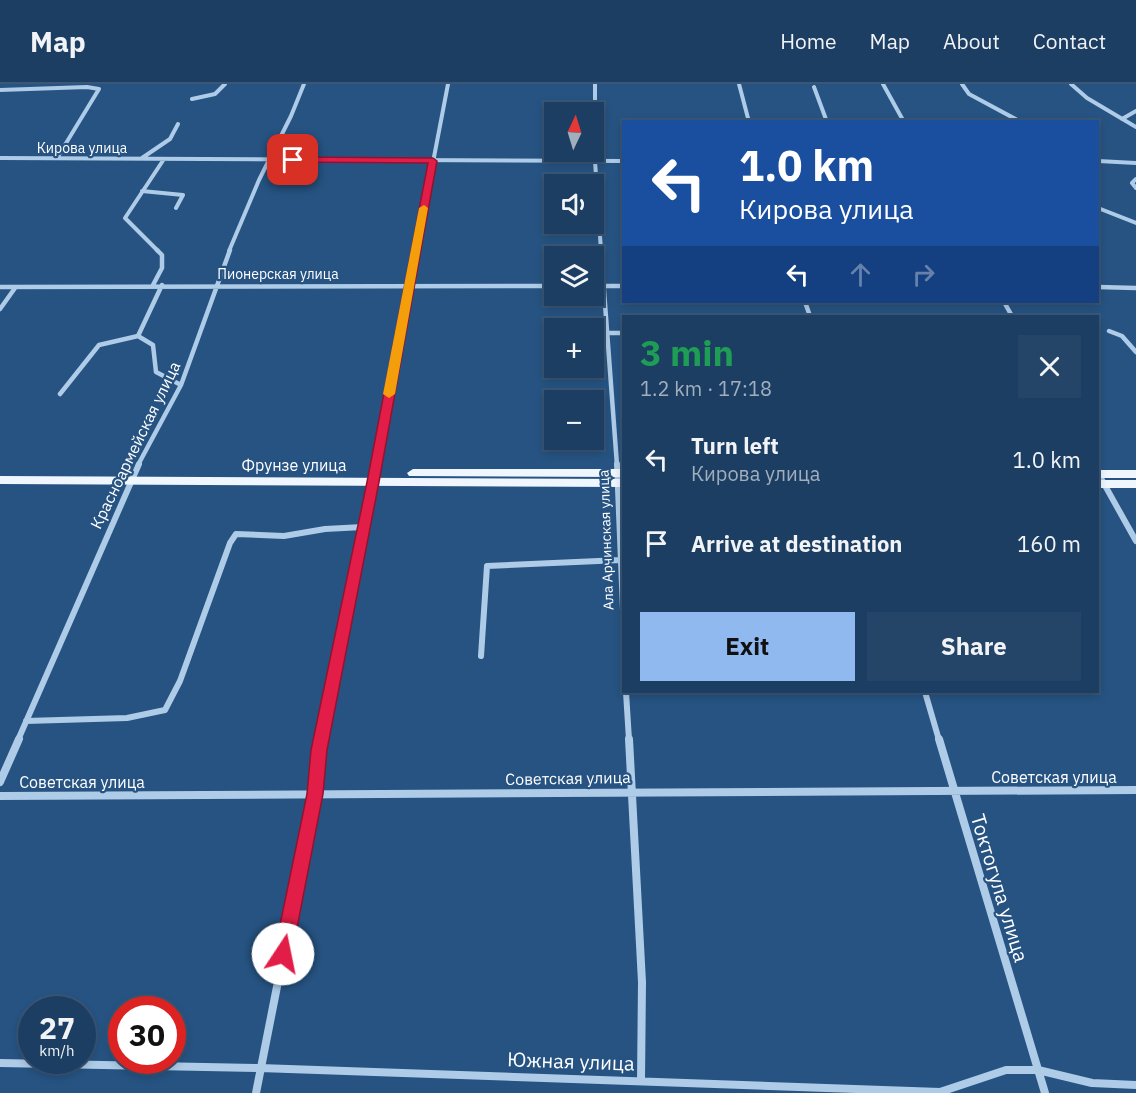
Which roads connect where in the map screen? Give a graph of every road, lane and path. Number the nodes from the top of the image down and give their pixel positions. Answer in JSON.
{"nodes":[{"id":1,"x":225,"y":84,"type":"edge"},
{"id":2,"x":304,"y":84,"type":"edge"},
{"id":3,"x":448,"y":84,"type":"edge"},
{"id":4,"x":595,"y":84,"type":"edge"},
{"id":5,"x":739,"y":84,"type":"edge"},
{"id":6,"x":883,"y":84,"type":"edge"},
{"id":7,"x":962,"y":84,"type":"edge"},
{"id":8,"x":1071,"y":84,"type":"edge"},
{"id":9,"x":814,"y":87,"type":"dead end"},
{"id":10,"x":0,"y":90,"type":"edge"},
{"id":11,"x":192,"y":99,"type":"dead end"},
{"id":12,"x":595,"y":102,"type":"edge"},
{"id":13,"x":1136,"y":111,"type":"edge"},
{"id":14,"x":1122,"y":119,"type":"junction"},
{"id":15,"x":748,"y":120,"type":"edge"},
{"id":16,"x":826,"y":120,"type":"edge"},
{"id":17,"x":903,"y":120,"type":"edge"},
{"id":18,"x":1017,"y":120,"type":"edge"},
{"id":19,"x":178,"y":124,"type":"dead end"},
{"id":20,"x":1136,"y":127,"type":"edge"},
{"id":21,"x":0,"y":158,"type":"edge"},
{"id":22,"x":57,"y":158,"type":"junction"},
{"id":23,"x":141,"y":159,"type":"junction"},
{"id":24,"x":164,"y":159,"type":"junction"},
{"id":25,"x":270,"y":160,"type":"junction"},
{"id":26,"x":433,"y":161,"type":"junction"},
{"id":27,"x":544,"y":161,"type":"edge"},
{"id":28,"x":604,"y":161,"type":"edge"},
{"id":29,"x":622,"y":161,"type":"edge"},
{"id":30,"x":1099,"y":161,"type":"edge"},
{"id":31,"x":595,"y":162,"type":"edge"},
{"id":32,"x":1136,"y":163,"type":"edge"},
{"id":33,"x":1136,"y":179,"type":"edge"},
{"id":34,"x":1136,"y":188,"type":"edge"},
{"id":35,"x":142,"y":191,"type":"junction"},
{"id":36,"x":176,"y":208,"type":"dead end"},
{"id":37,"x":1099,"y":208,"type":"edge"},
{"id":38,"x":1136,"y":223,"type":"edge"},
{"id":39,"x":601,"y":246,"type":"edge"},
{"id":40,"x":153,"y":285,"type":"junction"},
{"id":41,"x":162,"y":285,"type":"junction"},
{"id":42,"x":215,"y":286,"type":"junction"},
{"id":43,"x":409,"y":286,"type":"junction"},
{"id":44,"x":544,"y":286,"type":"edge"},
{"id":45,"x":604,"y":286,"type":"joint"},
{"id":46,"x":622,"y":286,"type":"edge"},
{"id":47,"x":0,"y":287,"type":"edge"},
{"id":48,"x":1099,"y":287,"type":"edge"},
{"id":49,"x":15,"y":288,"type":"junction"},
{"id":50,"x":1136,"y":288,"type":"edge"},
{"id":51,"x":0,"y":309,"type":"edge"},
{"id":52,"x":1109,"y":332,"type":"dead end"},
{"id":53,"x":608,"y":333,"type":"junction"},
{"id":54,"x":622,"y":333,"type":"edge"},
{"id":55,"x":138,"y":336,"type":"junction"},
{"id":56,"x":1136,"y":352,"type":"edge"},
{"id":57,"x":182,"y":385,"type":"junction"},
{"id":58,"x":60,"y":394,"type":"dead end"},
{"id":59,"x":0,"y":472,"type":"edge"},
{"id":60,"x":1136,"y":474,"type":"edge"},
{"id":61,"x":134,"y":476,"type":"junction"},
{"id":62,"x":374,"y":477,"type":"junction"},
{"id":63,"x":1099,"y":477,"type":"edge"},
{"id":64,"x":621,"y":478,"type":"edge"},
{"id":65,"x":0,"y":480,"type":"edge"},
{"id":66,"x":1136,"y":484,"type":"edge"},
{"id":67,"x":363,"y":527,"type":"junction"},
{"id":68,"x":1136,"y":541,"type":"edge"},
{"id":69,"x":621,"y":560,"type":"junction"},
{"id":70,"x":622,"y":585,"type":"edge"},
{"id":71,"x":481,"y":656,"type":"dead end"},
{"id":72,"x":626,"y":693,"type":"edge"},
{"id":73,"x":925,"y":693,"type":"edge"},
{"id":74,"x":26,"y":721,"type":"junction"},
{"id":75,"x":0,"y":782,"type":"edge"},
{"id":76,"x":1136,"y":790,"type":"edge"},
{"id":77,"x":630,"y":791,"type":"junction"},
{"id":78,"x":954,"y":791,"type":"junction"},
{"id":79,"x":315,"y":794,"type":"junction"},
{"id":80,"x":0,"y":796,"type":"edge"},
{"id":81,"x":0,"y":1064,"type":"edge"},
{"id":82,"x":260,"y":1068,"type":"junction"},
{"id":83,"x":1038,"y":1070,"type":"junction"},
{"id":84,"x":641,"y":1081,"type":"junction"},
{"id":85,"x":1136,"y":1085,"type":"edge"},
{"id":86,"x":256,"y":1093,"type":"edge"},
{"id":87,"x":1045,"y":1093,"type":"edge"}],
"edges":[{"from":1,"to":11,"type":"street"},
{"from":2,"to":25,"type":"street","name":"Красноармейская улица"},
{"from":3,"to":26,"type":"street"},
{"from":4,"to":12,"type":"street","name":"Ала Арчинская улица"},
{"from":5,"to":15,"type":"street"},
{"from":6,"to":17,"type":"street"},
{"from":7,"to":18,"type":"street"},
{"from":8,"to":14,"type":"street"},
{"from":9,"to":16,"type":"street"},
{"from":10,"to":22,"type":"street"},
{"from":13,"to":14,"type":"street"},
{"from":14,"to":20,"type":"street"},
{"from":19,"to":23,"type":"street"},
{"from":21,"to":22,"type":"street","name":"Кирова улица"},
{"from":22,"to":23,"type":"street","name":"Кирова улица"},
{"from":23,"to":24,"type":"street","name":"Кирова улица"},
{"from":24,"to":25,"type":"street","name":"Кирова улица"},
{"from":24,"to":35,"type":"street"},
{"from":25,"to":26,"type":"street","name":"Кирова улица"},
{"from":25,"to":42,"type":"street","name":"Красноармейская улица"},
{"from":26,"to":27,"type":"street","name":"Кирова улица"},
{"from":26,"to":43,"type":"street"},
{"from":28,"to":29,"type":"street","name":"Кирова улица"},
{"from":30,"to":32,"type":"street"},
{"from":31,"to":39,"type":"street","name":"Ала Арчинская улица"},
{"from":33,"to":34,"type":"street"},
{"from":35,"to":36,"type":"street"},
{"from":35,"to":40,"type":"street"},
{"from":37,"to":38,"type":"street"},
{"from":40,"to":41,"type":"street","name":"Пионерская улица"},
{"from":40,"to":49,"type":"street","name":"Пионерская улица"},
{"from":41,"to":42,"type":"street","name":"Пионерская улица"},
{"from":41,"to":55,"type":"street"},
{"from":42,"to":43,"type":"street","name":"Пионерская улица"},
{"from":42,"to":57,"type":"street","name":"Красноармейская улица"},
{"from":43,"to":44,"type":"street","name":"Пионерская улица"},
{"from":43,"to":62,"type":"street"},
{"from":45,"to":46,"type":"street"},
{"from":45,"to":53,"type":"street","name":"Ала Арчинская улица"},
{"from":47,"to":49,"type":"street","name":"Пионерская улица"},
{"from":48,"to":50,"type":"street"},
{"from":49,"to":51,"type":"street"},
{"from":52,"to":56,"type":"street"},
{"from":53,"to":54,"type":"street"},
{"from":53,"to":64,"type":"street","name":"Ала Арчинская улица"},
{"from":55,"to":57,"type":"street"},
{"from":55,"to":58,"type":"street"},
{"from":57,"to":61,"type":"street","name":"Красноармейская улица"},
{"from":59,"to":61,"type":"main road","name":"Фрунзе улица"},
{"from":60,"to":63,"type":"main road"},
{"from":61,"to":62,"type":"main road","name":"Фрунзе улица"},
{"from":61,"to":65,"type":"main road","name":"Фрунзе улица"},
{"from":61,"to":74,"type":"street","name":"Красноармейская улица"},
{"from":62,"to":64,"type":"main road","name":"Фрунзе улица"},
{"from":62,"to":67,"type":"street"},
{"from":63,"to":66,"type":"main road"},
{"from":63,"to":68,"type":"street"},
{"from":64,"to":69,"type":"street","name":"Ала Арчинская улица"},
{"from":67,"to":74,"type":"street"},
{"from":67,"to":79,"type":"street"},
{"from":69,"to":70,"type":"street","name":"Ала Арчинская улица"},
{"from":69,"to":71,"type":"street"},
{"from":72,"to":77,"type":"street"},
{"from":73,"to":78,"type":"street","name":"Токтогула улица"},
{"from":74,"to":75,"type":"street","name":"Красноармейская улица"},
{"from":76,"to":78,"type":"street","name":"Советская улица"},
{"from":77,"to":78,"type":"street","name":"Советская улица"},
{"from":77,"to":79,"type":"street","name":"Советская улица"},
{"from":77,"to":84,"type":"street"},
{"from":78,"to":83,"type":"street","name":"Токтогула улица"},
{"from":79,"to":80,"type":"street","name":"Советская улица"},
{"from":79,"to":82,"type":"street"},
{"from":81,"to":82,"type":"street","name":"Южная улица"},
{"from":82,"to":84,"type":"street","name":"Южная улица"},
{"from":82,"to":86,"type":"street"},
{"from":83,"to":84,"type":"street","name":"Южная улица"},
{"from":83,"to":85,"type":"street","name":"Южная улица"},
{"from":83,"to":87,"type":"street","name":"Токтогула улица"}]}
